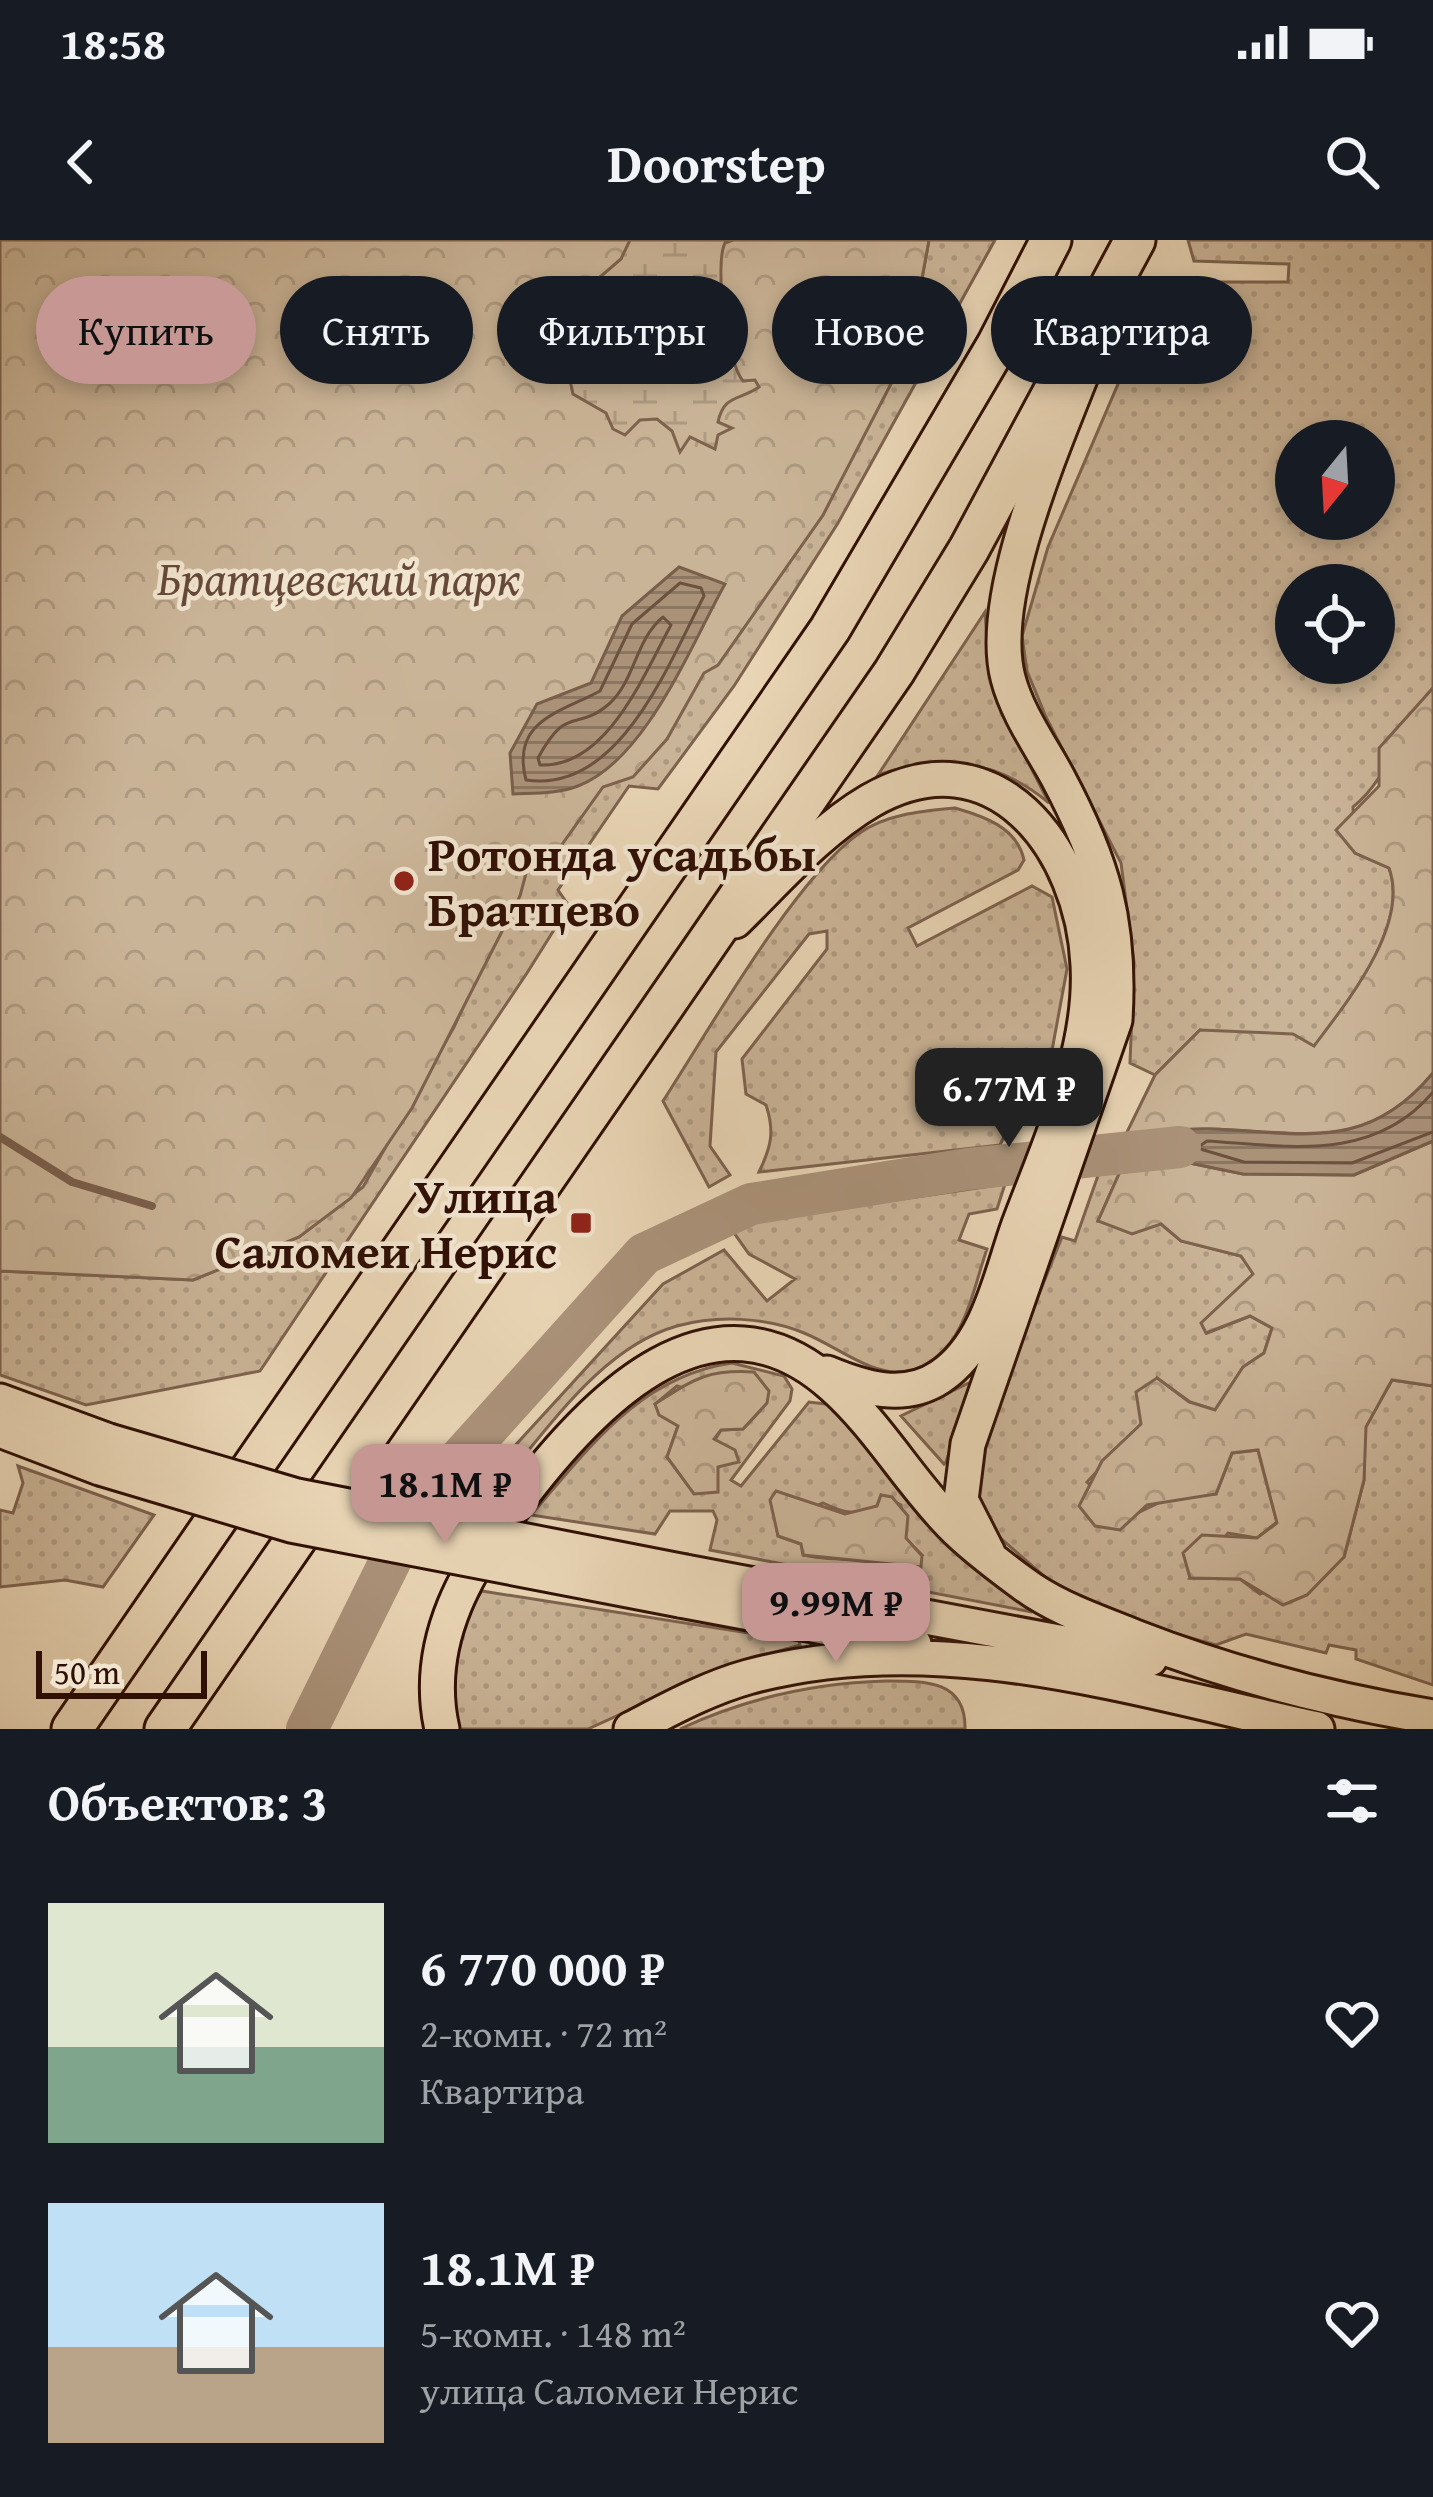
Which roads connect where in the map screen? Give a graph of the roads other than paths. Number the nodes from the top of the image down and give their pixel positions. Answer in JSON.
{"nodes":[{"id":1,"x":1051,"y":240,"type":"edge"},
{"id":2,"x":1128,"y":255,"type":"edge"},
{"id":3,"x":703,"y":952,"type":"junction"},
{"id":4,"x":1076,"y":1105,"type":"junction"},
{"id":5,"x":1038,"y":1212,"type":"junction"},
{"id":6,"x":804,"y":1363,"type":"junction"},
{"id":7,"x":0,"y":1401,"type":"edge"},
{"id":8,"x":0,"y":1430,"type":"edge"},
{"id":9,"x":104,"y":1455,"type":"junction"},
{"id":10,"x":988,"y":1553,"type":"junction"},
{"id":11,"x":683,"y":1586,"type":"junction"},
{"id":12,"x":1006,"y":1662,"type":"junction"},
{"id":13,"x":1234,"y":1675,"type":"junction"},
{"id":14,"x":1433,"y":1717,"type":"edge"},
{"id":15,"x":72,"y":1729,"type":"edge"},
{"id":16,"x":165,"y":1729,"type":"edge"},
{"id":17,"x":442,"y":1729,"type":"edge"},
{"id":18,"x":631,"y":1729,"type":"edge"},
{"id":19,"x":1317,"y":1729,"type":"edge"}],
"edges":[{"from":1,"to":15,"type":"highway"},
{"from":2,"to":3,"type":"highway"},
{"from":2,"to":4,"type":"main road"},
{"from":3,"to":4,"type":"main road"},
{"from":3,"to":16,"type":"highway"},
{"from":4,"to":5,"type":"main road"},
{"from":5,"to":6,"type":"main road"},
{"from":5,"to":10,"type":"main road"},
{"from":6,"to":10,"type":"main road"},
{"from":6,"to":17,"type":"main road"},
{"from":7,"to":9,"type":"main road"},
{"from":8,"to":9,"type":"main road"},
{"from":9,"to":11,"type":"main road","bridge":true},
{"from":10,"to":13,"type":"main road"},
{"from":11,"to":12,"type":"main road"},
{"from":11,"to":13,"type":"main road"},
{"from":12,"to":18,"type":"main road"},
{"from":12,"to":19,"type":"main road"},
{"from":13,"to":14,"type":"main road"}]}
